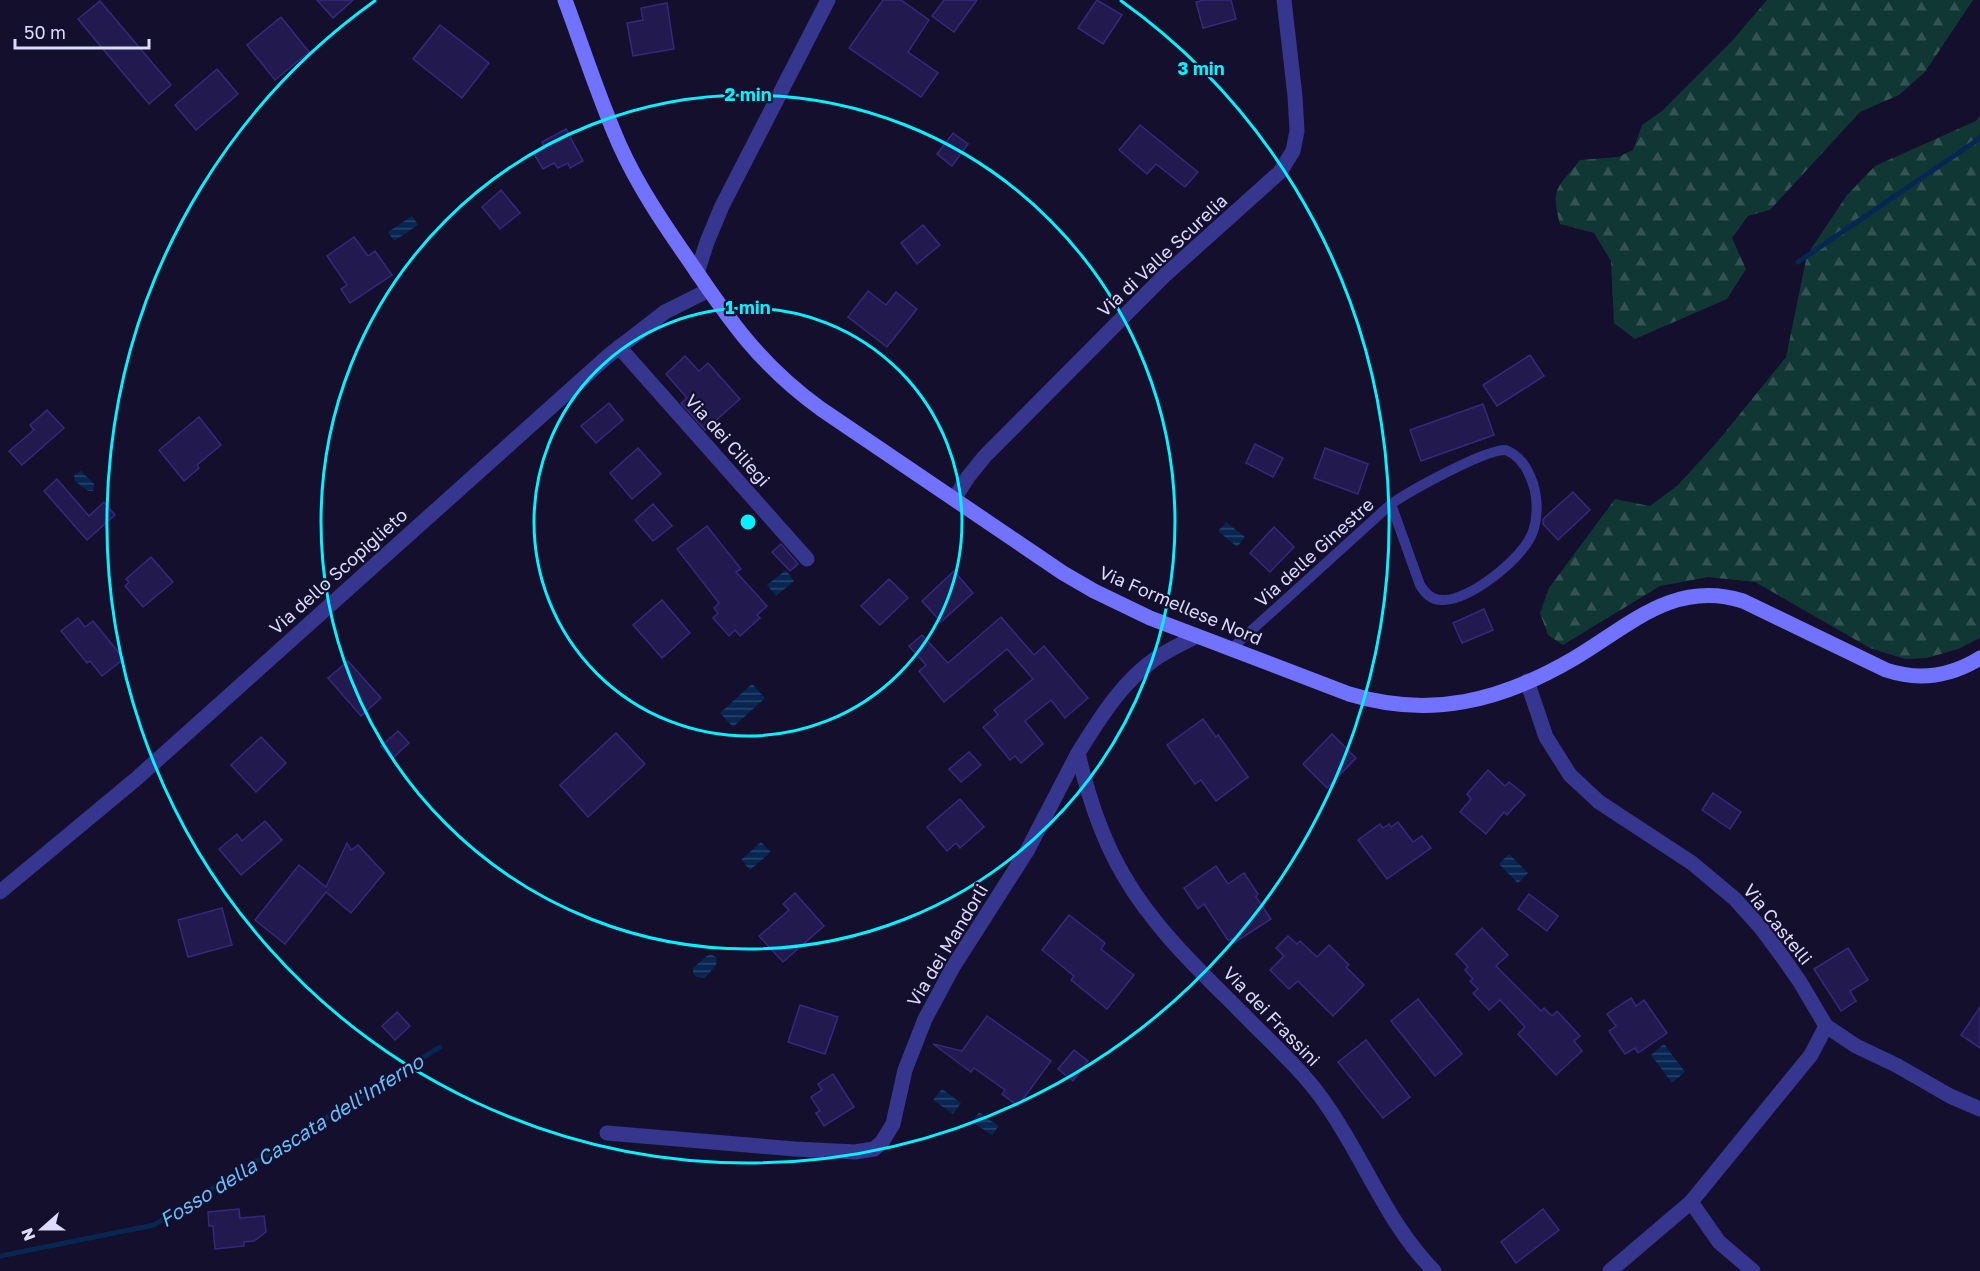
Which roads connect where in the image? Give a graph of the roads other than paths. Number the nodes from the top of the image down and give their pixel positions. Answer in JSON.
{"nodes":[{"id":1,"x":565,"y":0,"type":"edge"},
{"id":2,"x":828,"y":0,"type":"edge"},
{"id":3,"x":1284,"y":0,"type":"edge"},
{"id":4,"x":697,"y":273,"type":"junction"},
{"id":5,"x":709,"y":290,"type":"junction"},
{"id":6,"x":619,"y":347,"type":"junction"},
{"id":7,"x":954,"y":499,"type":"junction"},
{"id":8,"x":1391,"y":504,"type":"junction"},
{"id":9,"x":807,"y":559,"type":"dead end"},
{"id":10,"x":1197,"y":636,"type":"junction"},
{"id":11,"x":1231,"y":649,"type":"junction"},
{"id":12,"x":1980,"y":658,"type":"edge"},
{"id":13,"x":1527,"y":681,"type":"junction"},
{"id":14,"x":1078,"y":753,"type":"junction"},
{"id":15,"x":0,"y":892,"type":"edge"},
{"id":16,"x":1826,"y":1026,"type":"junction"},
{"id":17,"x":1980,"y":1109,"type":"edge"},
{"id":18,"x":607,"y":1133,"type":"dead end"},
{"id":19,"x":1691,"y":1202,"type":"junction"},
{"id":20,"x":1434,"y":1271,"type":"edge"},
{"id":21,"x":1610,"y":1271,"type":"edge"},
{"id":22,"x":1752,"y":1271,"type":"edge"}],
"edges":[{"from":1,"to":4,"type":"street","name":"Via Formellese Nord"},
{"from":2,"to":4,"type":"street"},
{"from":3,"to":7,"type":"street","name":"Via di Valle Scurelia"},
{"from":4,"to":5,"type":"street","name":"Via Formellese Nord"},
{"from":5,"to":6,"type":"street","name":"Via dello Scopiglieto"},
{"from":5,"to":7,"type":"street","name":"Via Formellese Nord"},
{"from":6,"to":9,"type":"street","name":"Via dei Ciliegi"},
{"from":6,"to":15,"type":"street","name":"Via dello Scopiglieto"},
{"from":7,"to":10,"type":"street","name":"Via Formellese Nord"},
{"from":8,"to":8,"type":"lane","name":"Via delle Ginestre"},
{"from":8,"to":11,"type":"lane","name":"Via delle Ginestre"},
{"from":10,"to":11,"type":"street","name":"Via Formellese Nord"},
{"from":10,"to":14,"type":"street","name":"Via dei Mandorli"},
{"from":11,"to":13,"type":"street","name":"Via Formellese Nord"},
{"from":12,"to":13,"type":"street","name":"Via Formellese Nord"},
{"from":13,"to":16,"type":"street","name":"Via Castelli"},
{"from":14,"to":18,"type":"street","name":"Via dei Mandorli"},
{"from":14,"to":20,"type":"street","name":"Via dei Frassini"},
{"from":16,"to":17,"type":"street","name":"Via Castelli"},
{"from":16,"to":19,"type":"street"},
{"from":19,"to":21,"type":"street"},
{"from":19,"to":22,"type":"street"}]}
